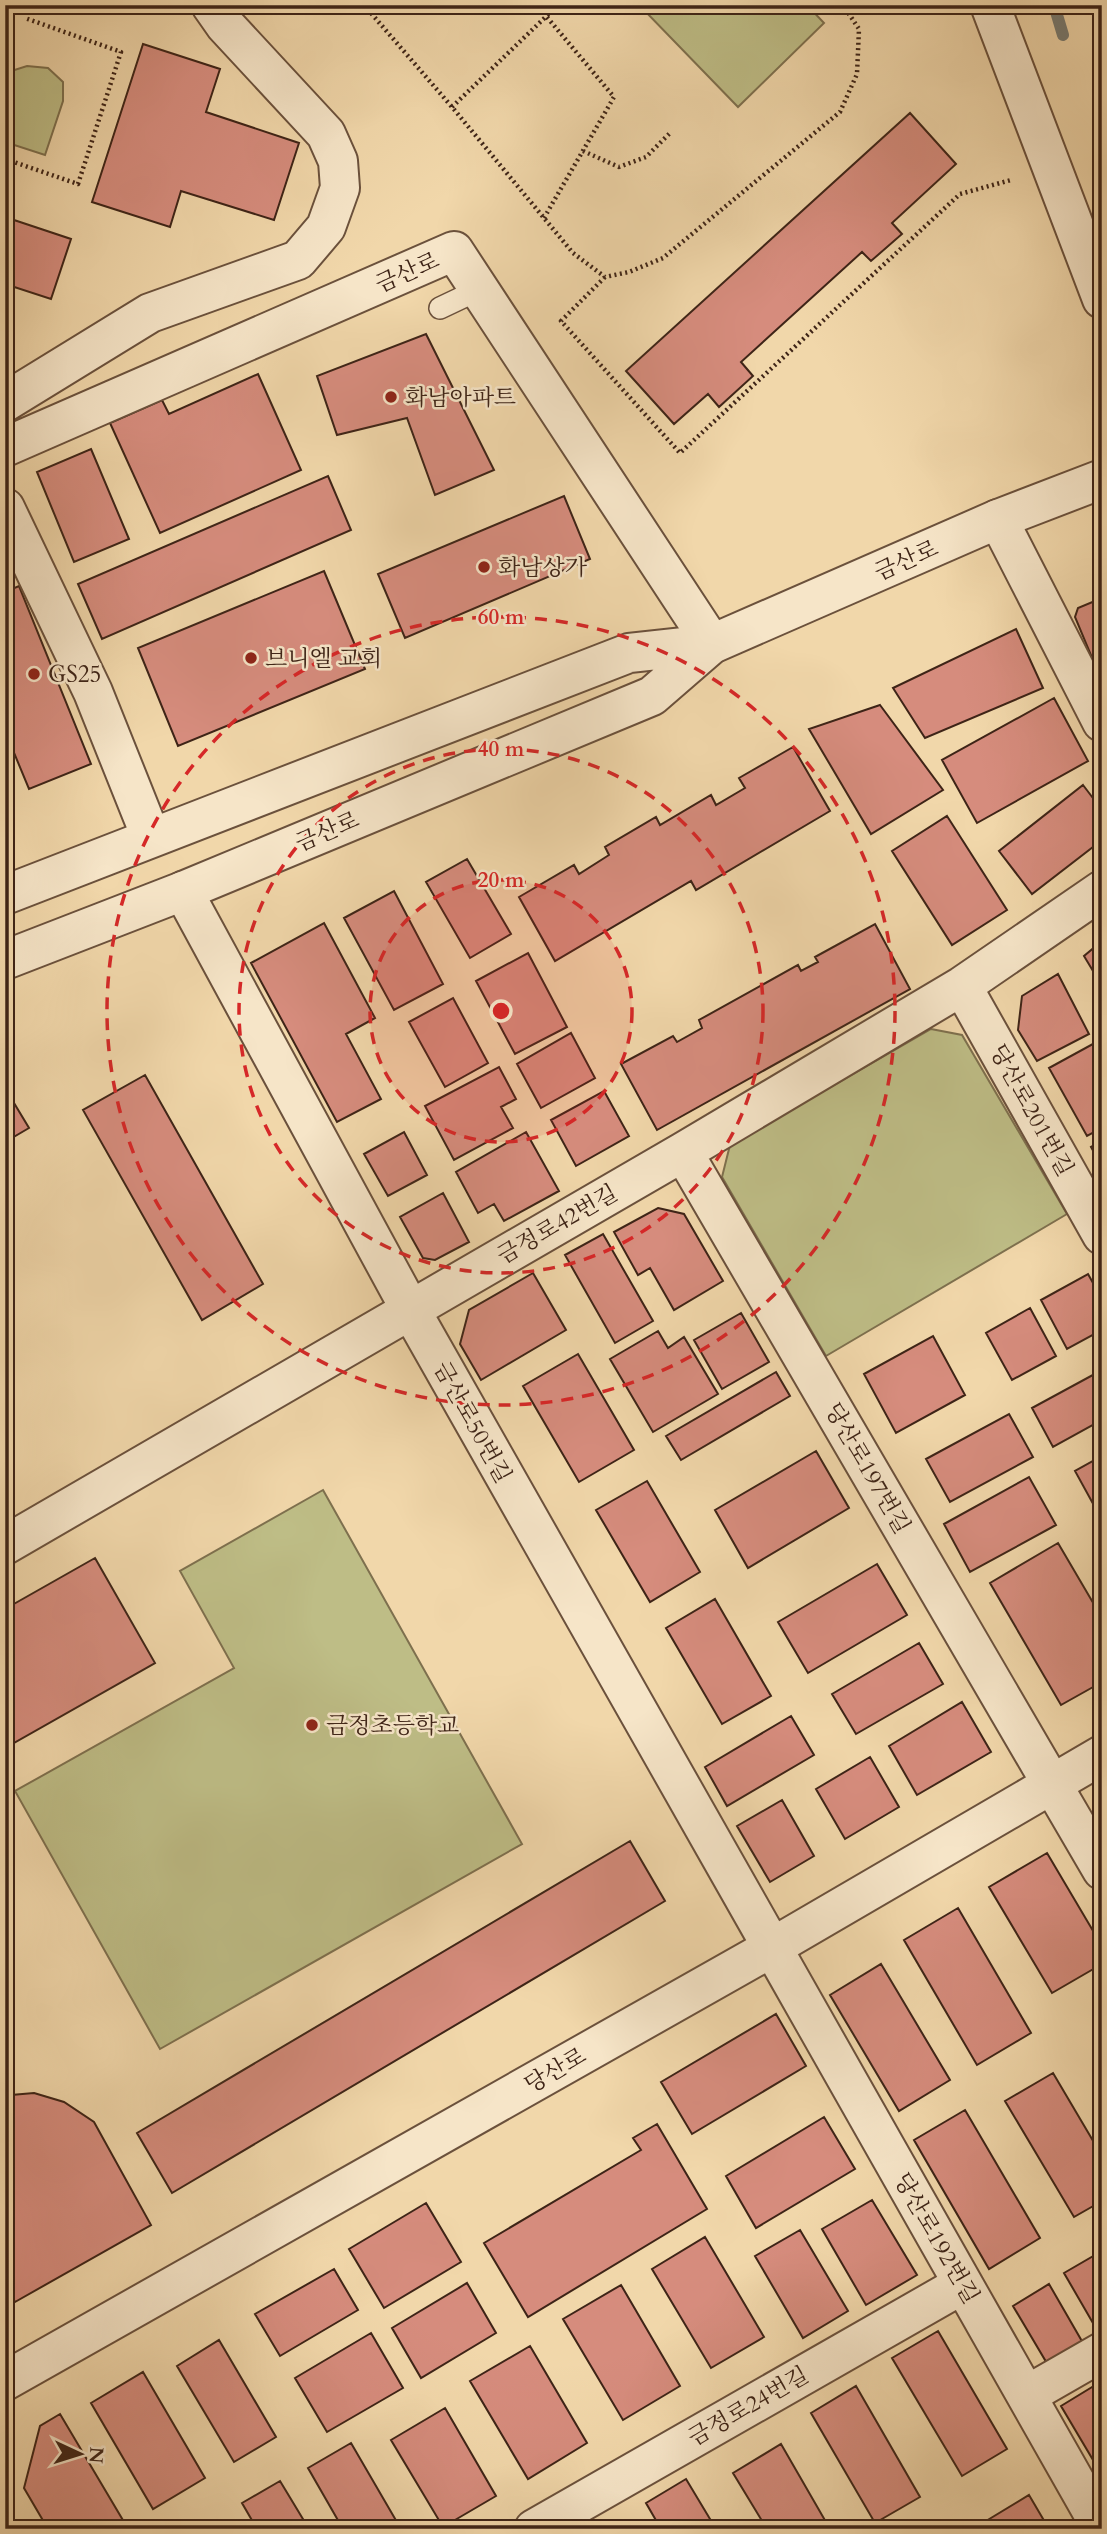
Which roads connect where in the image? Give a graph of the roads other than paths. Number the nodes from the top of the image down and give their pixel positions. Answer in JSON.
{"nodes":[{"id":1,"x":211,"y":5,"type":"edge"},
{"id":2,"x":990,"y":5,"type":"edge"},
{"id":3,"x":480,"y":289,"type":"junction"},
{"id":4,"x":1102,"y":299,"type":"edge"},
{"id":5,"x":440,"y":308,"type":"dead end"},
{"id":6,"x":5,"y":402,"type":"edge"},
{"id":7,"x":5,"y":447,"type":"edge"},
{"id":8,"x":1102,"y":479,"type":"edge"},
{"id":9,"x":5,"y":508,"type":"edge"},
{"id":10,"x":999,"y":519,"type":"junction"},
{"id":11,"x":712,"y":644,"type":"junction"},
{"id":12,"x":1102,"y":722,"type":"edge"},
{"id":13,"x":152,"y":837,"type":"junction"},
{"id":14,"x":1102,"y":890,"type":"edge"},
{"id":15,"x":183,"y":891,"type":"junction"},
{"id":16,"x":5,"y":895,"type":"edge"},
{"id":17,"x":5,"y":960,"type":"edge"},
{"id":18,"x":962,"y":986,"type":"junction"},
{"id":19,"x":683,"y":1152,"type":"junction"},
{"id":20,"x":1102,"y":1235,"type":"edge"},
{"id":21,"x":410,"y":1309,"type":"junction"},
{"id":22,"x":5,"y":1545,"type":"edge"},
{"id":23,"x":1102,"y":1755,"type":"edge"},
{"id":24,"x":1052,"y":1784,"type":"junction"},
{"id":25,"x":1102,"y":1870,"type":"edge"},
{"id":26,"x":771,"y":1948,"type":"junction"},
{"id":27,"x":963,"y":2284,"type":"junction"},
{"id":28,"x":1102,"y":2352,"type":"edge"},
{"id":29,"x":5,"y":2381,"type":"edge"},
{"id":30,"x":1027,"y":2395,"type":"junction"},
{"id":31,"x":534,"y":2529,"type":"edge"},
{"id":32,"x":1102,"y":2529,"type":"edge"}],
"edges":[{"from":1,"to":6,"type":"street"},
{"from":2,"to":4,"type":"street"},
{"from":3,"to":5,"type":"lane"},
{"from":3,"to":7,"type":"street","name":"금산로"},
{"from":3,"to":11,"type":"street","name":"금산로"},
{"from":8,"to":10,"type":"street","name":"금산로"},
{"from":9,"to":13,"type":"street"},
{"from":10,"to":11,"type":"street","name":"금산로"},
{"from":10,"to":12,"type":"street"},
{"from":11,"to":13,"type":"street","name":"금산로"},
{"from":11,"to":15,"type":"street","name":"금산로"},
{"from":13,"to":16,"type":"street","name":"금산로"},
{"from":14,"to":18,"type":"street","name":"금정로42번길"},
{"from":15,"to":17,"type":"street","name":"금산로"},
{"from":15,"to":21,"type":"street","name":"금산로50번길"},
{"from":18,"to":19,"type":"street","name":"금정로42번길"},
{"from":18,"to":20,"type":"street","name":"당산로201번길"},
{"from":19,"to":21,"type":"street","name":"금정로42번길"},
{"from":19,"to":24,"type":"street","name":"당산로197번길"},
{"from":21,"to":22,"type":"street","name":"금정로42번길"},
{"from":21,"to":26,"type":"street","name":"금산로50번길"},
{"from":23,"to":24,"type":"street","name":"당산로"},
{"from":24,"to":25,"type":"street","name":"당산로197번길"},
{"from":24,"to":26,"type":"street","name":"당산로"},
{"from":26,"to":27,"type":"street","name":"당산로192번길"},
{"from":26,"to":29,"type":"street","name":"당산로"},
{"from":27,"to":30,"type":"street","name":"당산로192번길"},
{"from":27,"to":31,"type":"street","name":"금정로24번길"},
{"from":28,"to":30,"type":"street"},
{"from":30,"to":32,"type":"street","name":"당산로192번길"}]}
